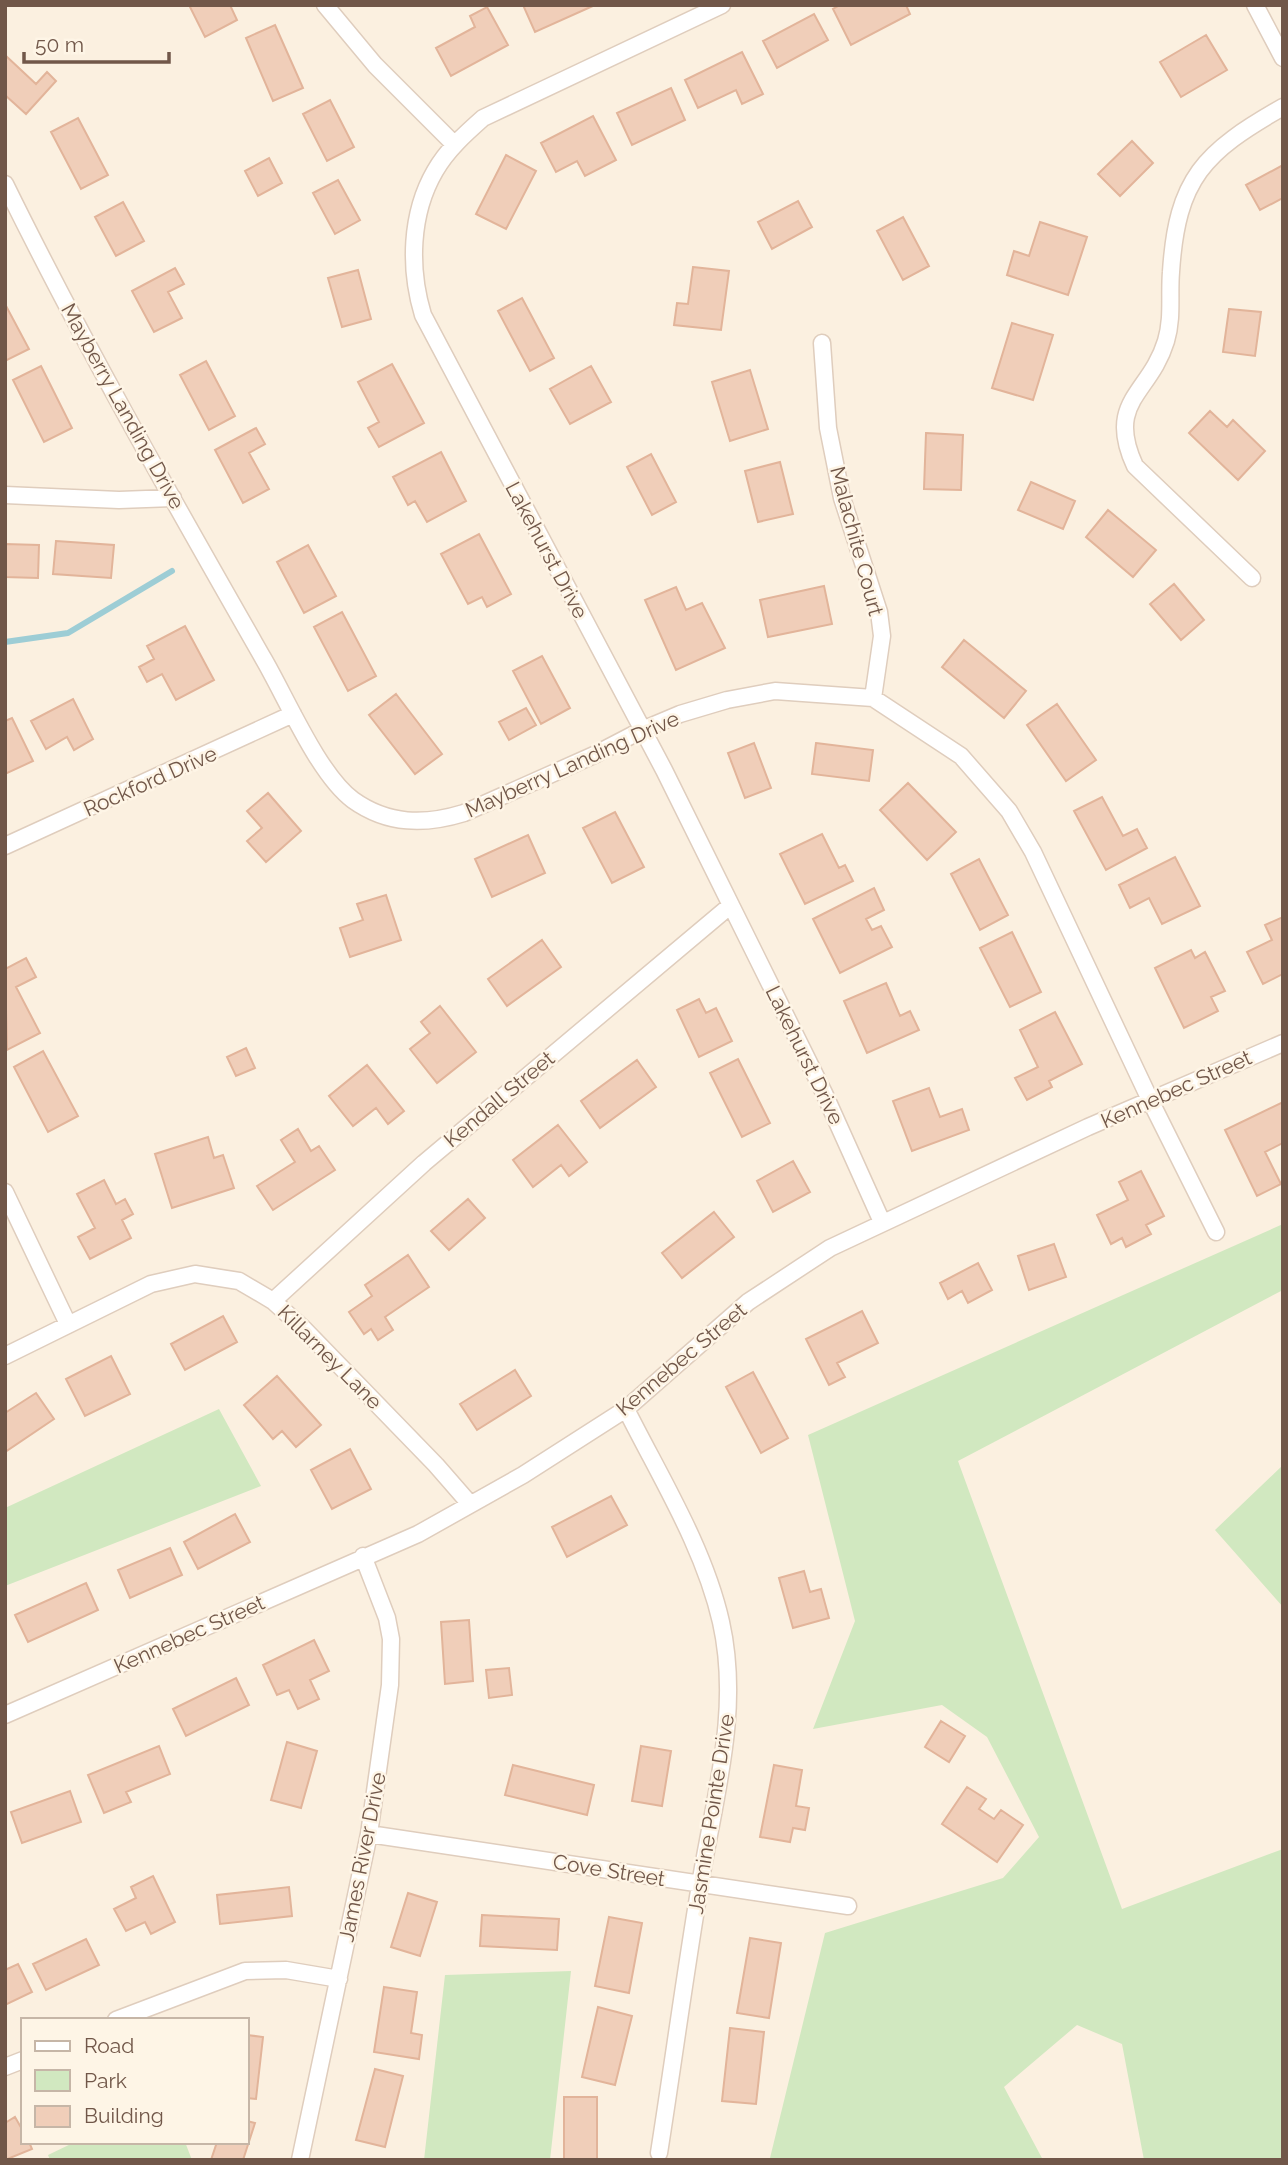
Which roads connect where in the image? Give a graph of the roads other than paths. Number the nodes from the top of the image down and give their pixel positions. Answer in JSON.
{"nodes":[{"id":1,"x":325,"y":5,"type":"edge"},
{"id":2,"x":722,"y":5,"type":"edge"},
{"id":3,"x":1255,"y":5,"type":"edge"},
{"id":4,"x":1283,"y":58,"type":"edge"},
{"id":5,"x":1283,"y":107,"type":"edge"},
{"id":6,"x":454,"y":144,"type":"junction"},
{"id":7,"x":5,"y":184,"type":"edge"},
{"id":8,"x":822,"y":343,"type":"dead end"},
{"id":9,"x":5,"y":495,"type":"edge"},
{"id":10,"x":173,"y":498,"type":"junction"},
{"id":11,"x":1252,"y":578,"type":"dead end"},
{"id":12,"x":873,"y":698,"type":"junction"},
{"id":13,"x":293,"y":714,"type":"junction"},
{"id":14,"x":642,"y":730,"type":"junction"},
{"id":15,"x":5,"y":846,"type":"edge"},
{"id":16,"x":731,"y":905,"type":"junction"},
{"id":17,"x":1283,"y":1043,"type":"edge"},
{"id":18,"x":1151,"y":1102,"type":"junction"},
{"id":19,"x":5,"y":1192,"type":"edge"},
{"id":20,"x":882,"y":1222,"type":"junction"},
{"id":21,"x":1216,"y":1232,"type":"dead end"},
{"id":22,"x":274,"y":1301,"type":"junction"},
{"id":23,"x":68,"y":1324,"type":"junction"},
{"id":24,"x":5,"y":1356,"type":"edge"},
{"id":25,"x":626,"y":1409,"type":"junction"},
{"id":26,"x":470,"y":1504,"type":"junction"},
{"id":27,"x":363,"y":1556,"type":"junction"},
{"id":28,"x":5,"y":1715,"type":"edge"},
{"id":29,"x":369,"y":1834,"type":"junction"},
{"id":30,"x":700,"y":1884,"type":"junction"},
{"id":31,"x":848,"y":1906,"type":"dead end"},
{"id":32,"x":338,"y":1979,"type":"junction"},
{"id":33,"x":121,"y":2018,"type":"edge"},
{"id":34,"x":659,"y":2153,"type":"dead end"},
{"id":35,"x":300,"y":2160,"type":"edge"}],
"edges":[{"from":1,"to":6,"type":"street"},
{"from":2,"to":6,"type":"street","name":"Lakehurst Drive"},
{"from":3,"to":4,"type":"street"},
{"from":5,"to":11,"type":"street"},
{"from":6,"to":14,"type":"street","name":"Lakehurst Drive"},
{"from":7,"to":10,"type":"street","name":"Mayberry Landing Drive"},
{"from":8,"to":12,"type":"street","name":"Malachite Court"},
{"from":9,"to":10,"type":"street"},
{"from":10,"to":13,"type":"street","name":"Mayberry Landing Drive"},
{"from":12,"to":14,"type":"street","name":"Mayberry Landing Drive"},
{"from":12,"to":18,"type":"street","name":"Mayberry Landing Drive"},
{"from":13,"to":14,"type":"street","name":"Mayberry Landing Drive"},
{"from":13,"to":15,"type":"street","name":"Rockford Drive"},
{"from":14,"to":16,"type":"street","name":"Lakehurst Drive"},
{"from":16,"to":20,"type":"street","name":"Lakehurst Drive"},
{"from":16,"to":22,"type":"street","name":"Kendall Street"},
{"from":17,"to":18,"type":"street","name":"Kennebec Street"},
{"from":18,"to":20,"type":"street","name":"Kennebec Street"},
{"from":18,"to":21,"type":"street","name":"Mayberry Landing Drive"},
{"from":19,"to":23,"type":"street"},
{"from":20,"to":25,"type":"street","name":"Kennebec Street"},
{"from":22,"to":23,"type":"street","name":"Killarney Lane"},
{"from":22,"to":26,"type":"street","name":"Killarney Lane"},
{"from":23,"to":24,"type":"street","name":"Killarney Lane"},
{"from":25,"to":26,"type":"street","name":"Kennebec Street"},
{"from":25,"to":30,"type":"street","name":"Jasmine Pointe Drive"},
{"from":26,"to":27,"type":"street","name":"Kennebec Street"},
{"from":27,"to":28,"type":"street","name":"Kennebec Street"},
{"from":27,"to":29,"type":"street","name":"James River Drive"},
{"from":29,"to":30,"type":"street","name":"Cove Street"},
{"from":29,"to":32,"type":"street","name":"James River Drive"},
{"from":30,"to":31,"type":"street","name":"Cove Street"},
{"from":30,"to":34,"type":"street","name":"Jasmine Pointe Drive"},
{"from":32,"to":33,"type":"street"},
{"from":32,"to":35,"type":"street","name":"James River Drive"}]}
